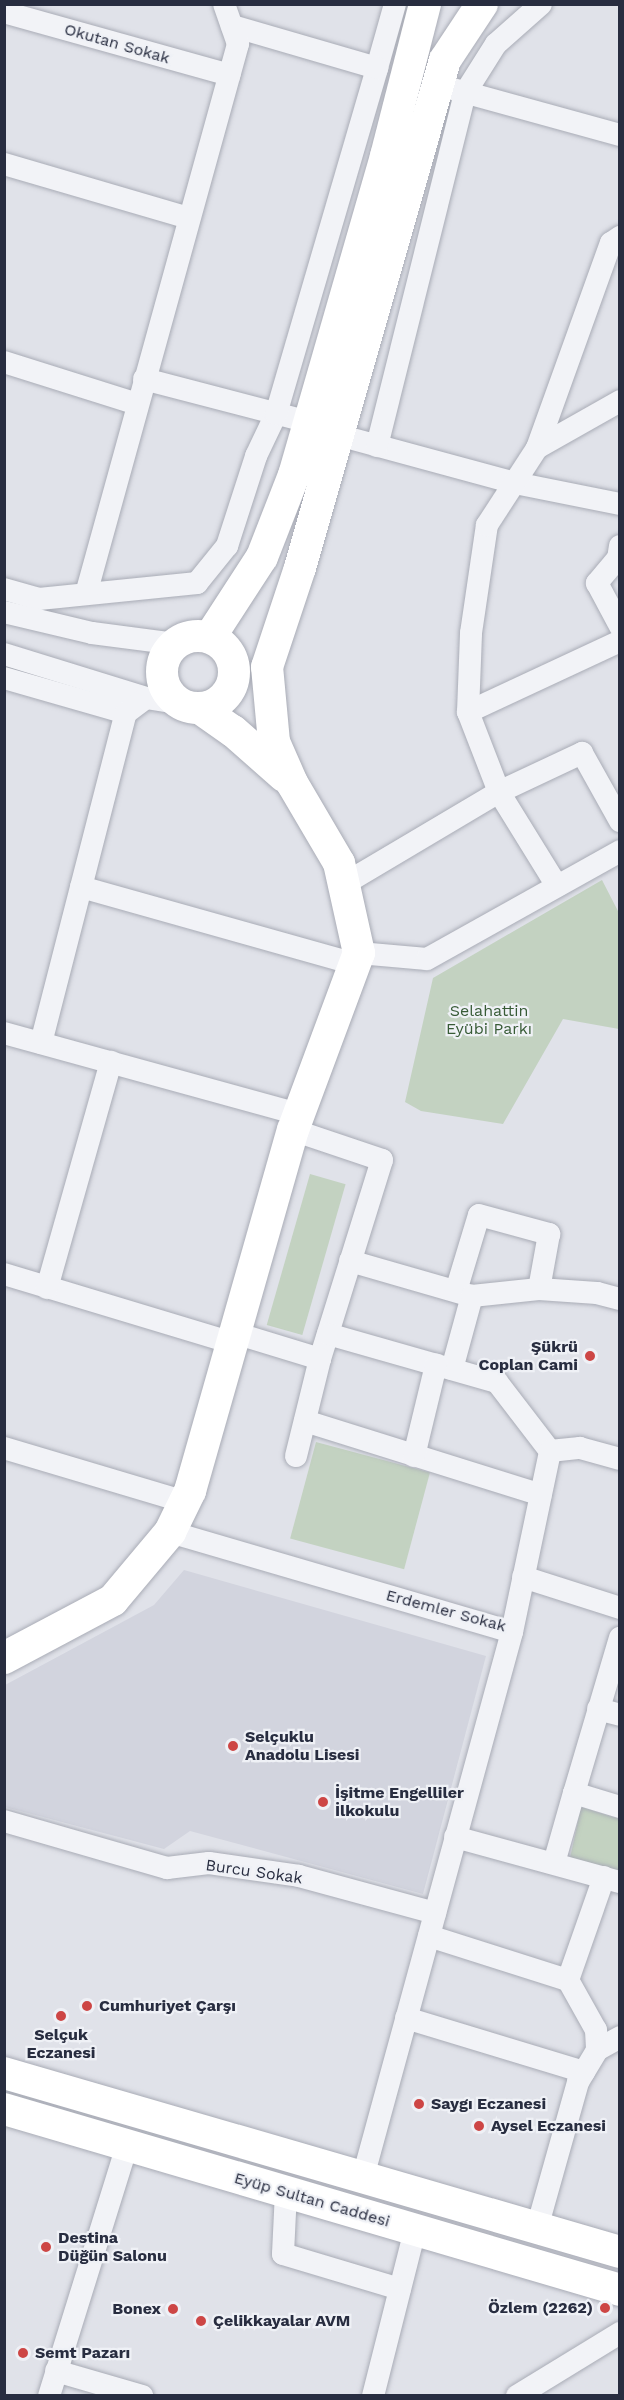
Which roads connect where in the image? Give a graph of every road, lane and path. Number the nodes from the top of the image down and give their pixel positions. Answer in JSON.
{"nodes":[{"id":1,"x":224,"y":4,"type":"edge"},
{"id":2,"x":395,"y":4,"type":"edge"},
{"id":3,"x":425,"y":4,"type":"edge"},
{"id":4,"x":482,"y":4,"type":"edge"},
{"id":5,"x":541,"y":4,"type":"edge"},
{"id":6,"x":4,"y":12,"type":"edge"},
{"id":7,"x":232,"y":26,"type":"junction"},
{"id":8,"x":377,"y":68,"type":"junction"},
{"id":9,"x":229,"y":75,"type":"junction"},
{"id":10,"x":452,"y":89,"type":"junction"},
{"id":11,"x":620,"y":135,"type":"edge"},
{"id":12,"x":4,"y":164,"type":"edge"},
{"id":13,"x":189,"y":218,"type":"junction"},
{"id":14,"x":620,"y":237,"type":"edge"},
{"id":15,"x":4,"y":362,"type":"edge"},
{"id":16,"x":144,"y":379,"type":"junction"},
{"id":17,"x":620,"y":401,"type":"edge"},
{"id":18,"x":137,"y":404,"type":"junction"},
{"id":19,"x":276,"y":414,"type":"junction"},
{"id":20,"x":309,"y":422,"type":"junction"},
{"id":21,"x":338,"y":435,"type":"junction"},
{"id":22,"x":377,"y":446,"type":"junction"},
{"id":23,"x":537,"y":448,"type":"junction"},
{"id":24,"x":515,"y":483,"type":"junction"},
{"id":25,"x":620,"y":504,"type":"edge"},
{"id":26,"x":620,"y":546,"type":"edge"},
{"id":27,"x":4,"y":589,"type":"edge"},
{"id":28,"x":86,"y":594,"type":"junction"},
{"id":29,"x":4,"y":612,"type":"edge"},
{"id":30,"x":620,"y":626,"type":"edge"},
{"id":31,"x":210,"y":637,"type":"junction"},
{"id":32,"x":620,"y":641,"type":"edge"},
{"id":33,"x":175,"y":644,"type":"junction"},
{"id":34,"x":4,"y":654,"type":"edge"},
{"id":35,"x":267,"y":667,"type":"junction"},
{"id":36,"x":4,"y":678,"type":"edge"},
{"id":37,"x":231,"y":689,"type":"junction"},
{"id":38,"x":147,"y":698,"type":"junction"},
{"id":39,"x":190,"y":706,"type":"junction"},
{"id":40,"x":468,"y":712,"type":"junction"},
{"id":41,"x":126,"y":713,"type":"junction"},
{"id":42,"x":292,"y":783,"type":"junction"},
{"id":43,"x":499,"y":792,"type":"junction"},
{"id":44,"x":620,"y":821,"type":"edge"},
{"id":45,"x":620,"y":851,"type":"edge"},
{"id":46,"x":344,"y":884,"type":"junction"},
{"id":47,"x":557,"y":886,"type":"junction"},
{"id":48,"x":81,"y":887,"type":"junction"},
{"id":49,"x":357,"y":958,"type":"junction"},
{"id":50,"x":4,"y":1033,"type":"edge"},
{"id":51,"x":41,"y":1043,"type":"junction"},
{"id":52,"x":111,"y":1062,"type":"junction"},
{"id":53,"x":296,"y":1122,"type":"junction"},
{"id":54,"x":350,"y":1262,"type":"junction"},
{"id":55,"x":4,"y":1274,"type":"edge"},
{"id":56,"x":47,"y":1287,"type":"junction"},
{"id":57,"x":539,"y":1288,"type":"junction"},
{"id":58,"x":464,"y":1294,"type":"junction"},
{"id":59,"x":620,"y":1299,"type":"edge"},
{"id":60,"x":328,"y":1334,"type":"junction"},
{"id":61,"x":234,"y":1338,"type":"junction"},
{"id":62,"x":320,"y":1359,"type":"junction"},
{"id":63,"x":444,"y":1367,"type":"junction"},
{"id":64,"x":305,"y":1421,"type":"junction"},
{"id":65,"x":4,"y":1448,"type":"edge"},
{"id":66,"x":550,"y":1451,"type":"junction"},
{"id":67,"x":296,"y":1456,"type":"dead end"},
{"id":68,"x":414,"y":1456,"type":"junction"},
{"id":69,"x":620,"y":1459,"type":"edge"},
{"id":70,"x":541,"y":1495,"type":"junction"},
{"id":71,"x":185,"y":1502,"type":"junction"},
{"id":72,"x":170,"y":1532,"type":"junction"},
{"id":73,"x":524,"y":1577,"type":"junction"},
{"id":74,"x":620,"y":1608,"type":"edge"},
{"id":75,"x":512,"y":1632,"type":"junction"},
{"id":76,"x":620,"y":1638,"type":"edge"},
{"id":77,"x":4,"y":1658,"type":"edge"},
{"id":78,"x":598,"y":1709,"type":"junction"},
{"id":79,"x":620,"y":1715,"type":"edge"},
{"id":80,"x":574,"y":1793,"type":"junction"},
{"id":81,"x":620,"y":1807,"type":"edge"},
{"id":82,"x":4,"y":1821,"type":"edge"},
{"id":83,"x":455,"y":1837,"type":"junction"},
{"id":84,"x":554,"y":1863,"type":"junction"},
{"id":85,"x":612,"y":1880,"type":"edge"},
{"id":86,"x":435,"y":1913,"type":"junction"},
{"id":87,"x":429,"y":1936,"type":"junction"},
{"id":88,"x":568,"y":1980,"type":"junction"},
{"id":89,"x":406,"y":2018,"type":"junction"},
{"id":90,"x":620,"y":2037,"type":"edge"},
{"id":91,"x":597,"y":2050,"type":"junction"},
{"id":92,"x":584,"y":2072,"type":"junction"},
{"id":93,"x":4,"y":2073,"type":"edge"},
{"id":94,"x":4,"y":2109,"type":"edge"},
{"id":95,"x":127,"y":2145,"type":"junction"},
{"id":96,"x":363,"y":2177,"type":"junction"},
{"id":97,"x":286,"y":2192,"type":"junction"},
{"id":98,"x":537,"y":2228,"type":"junction"},
{"id":99,"x":415,"y":2230,"type":"junction"},
{"id":100,"x":620,"y":2252,"type":"edge"},
{"id":101,"x":400,"y":2289,"type":"junction"},
{"id":102,"x":620,"y":2290,"type":"edge"},
{"id":103,"x":620,"y":2333,"type":"edge"},
{"id":104,"x":56,"y":2371,"type":"junction"},
{"id":105,"x":49,"y":2396,"type":"edge"},
{"id":106,"x":142,"y":2396,"type":"edge"},
{"id":107,"x":373,"y":2396,"type":"edge"},
{"id":108,"x":517,"y":2396,"type":"edge"}],
"edges":[{"from":1,"to":7,"type":"street"},
{"from":2,"to":8,"type":"street"},
{"from":3,"to":20,"type":"street"},
{"from":4,"to":10,"type":"street"},
{"from":5,"to":10,"type":"street"},
{"from":6,"to":9,"type":"street","name":"Okutan Sokak"},
{"from":7,"to":8,"type":"street"},
{"from":7,"to":9,"type":"street"},
{"from":8,"to":19,"type":"street"},
{"from":9,"to":13,"type":"street"},
{"from":10,"to":11,"type":"street"},
{"from":10,"to":21,"type":"street"},
{"from":10,"to":22,"type":"street"},
{"from":12,"to":13,"type":"street"},
{"from":13,"to":16,"type":"street"},
{"from":14,"to":23,"type":"street"},
{"from":15,"to":18,"type":"street"},
{"from":16,"to":18,"type":"street"},
{"from":16,"to":19,"type":"street"},
{"from":17,"to":23,"type":"street"},
{"from":18,"to":28,"type":"street"},
{"from":19,"to":20,"type":"street"},
{"from":19,"to":28,"type":"street"},
{"from":20,"to":31,"type":"street"},
{"from":21,"to":22,"type":"street"},
{"from":21,"to":35,"type":"street"},
{"from":22,"to":24,"type":"street"},
{"from":23,"to":24,"type":"street"},
{"from":24,"to":25,"type":"street"},
{"from":24,"to":40,"type":"street"},
{"from":26,"to":30,"type":"street"},
{"from":27,"to":28,"type":"street"},
{"from":29,"to":33,"type":"street"},
{"from":31,"to":33,"type":"street"},
{"from":31,"to":37,"type":"street"},
{"from":32,"to":40,"type":"street"},
{"from":33,"to":39,"type":"street"},
{"from":34,"to":38,"type":"street"},
{"from":35,"to":37,"type":"street"},
{"from":35,"to":42,"type":"street"},
{"from":36,"to":41,"type":"street"},
{"from":37,"to":39,"type":"street"},
{"from":38,"to":39,"type":"street"},
{"from":38,"to":41,"type":"street"},
{"from":39,"to":42,"type":"street"},
{"from":40,"to":43,"type":"street"},
{"from":41,"to":48,"type":"street"},
{"from":42,"to":46,"type":"street"},
{"from":43,"to":44,"type":"street"},
{"from":43,"to":46,"type":"street"},
{"from":43,"to":47,"type":"street"},
{"from":45,"to":47,"type":"street"},
{"from":46,"to":49,"type":"street"},
{"from":47,"to":49,"type":"street"},
{"from":48,"to":49,"type":"street"},
{"from":48,"to":51,"type":"street"},
{"from":49,"to":53,"type":"street"},
{"from":50,"to":51,"type":"street"},
{"from":51,"to":52,"type":"street"},
{"from":52,"to":53,"type":"street"},
{"from":52,"to":56,"type":"street"},
{"from":53,"to":54,"type":"street"},
{"from":53,"to":61,"type":"street"},
{"from":54,"to":58,"type":"street"},
{"from":54,"to":60,"type":"street"},
{"from":55,"to":56,"type":"street"},
{"from":56,"to":61,"type":"street"},
{"from":57,"to":58,"type":"street"},
{"from":57,"to":58,"type":"street"},
{"from":57,"to":59,"type":"street"},
{"from":58,"to":63,"type":"street"},
{"from":60,"to":62,"type":"street"},
{"from":60,"to":63,"type":"street"},
{"from":61,"to":62,"type":"street"},
{"from":61,"to":71,"type":"street"},
{"from":62,"to":64,"type":"street"},
{"from":63,"to":66,"type":"street"},
{"from":63,"to":68,"type":"street"},
{"from":64,"to":67,"type":"street"},
{"from":64,"to":68,"type":"street"},
{"from":65,"to":71,"type":"street"},
{"from":66,"to":69,"type":"street"},
{"from":66,"to":70,"type":"street","name":"Erdemler Sokak"},
{"from":68,"to":70,"type":"street"},
{"from":70,"to":73,"type":"street","name":"Erdemler Sokak"},
{"from":71,"to":72,"type":"street"},
{"from":72,"to":75,"type":"street","name":"Erdemler Sokak"},
{"from":72,"to":77,"type":"street"},
{"from":73,"to":74,"type":"street"},
{"from":73,"to":75,"type":"street","name":"Erdemler Sokak"},
{"from":75,"to":83,"type":"street"},
{"from":76,"to":78,"type":"street"},
{"from":78,"to":79,"type":"street"},
{"from":78,"to":80,"type":"street"},
{"from":80,"to":81,"type":"street"},
{"from":80,"to":84,"type":"street"},
{"from":82,"to":86,"type":"street","name":"Burcu Sokak"},
{"from":83,"to":84,"type":"street"},
{"from":83,"to":86,"type":"street"},
{"from":84,"to":85,"type":"street"},
{"from":85,"to":88,"type":"street"},
{"from":86,"to":87,"type":"street"},
{"from":87,"to":88,"type":"street"},
{"from":87,"to":89,"type":"street"},
{"from":88,"to":91,"type":"street"},
{"from":89,"to":92,"type":"street"},
{"from":89,"to":96,"type":"street"},
{"from":90,"to":91,"type":"street"},
{"from":91,"to":92,"type":"street"},
{"from":92,"to":98,"type":"street"},
{"from":93,"to":96,"type":"street"},
{"from":94,"to":95,"type":"street","name":"Eyüp Sultan Caddesi"},
{"from":95,"to":97,"type":"street","name":"Eyüp Sultan Caddesi"},
{"from":95,"to":104,"type":"street"},
{"from":96,"to":98,"type":"street"},
{"from":97,"to":99,"type":"street","name":"Eyüp Sultan Caddesi"},
{"from":97,"to":101,"type":"street"},
{"from":98,"to":100,"type":"street"},
{"from":99,"to":101,"type":"street"},
{"from":99,"to":102,"type":"street","name":"Eyüp Sultan Caddesi"},
{"from":101,"to":107,"type":"street"},
{"from":103,"to":108,"type":"street"},
{"from":104,"to":105,"type":"street"},
{"from":104,"to":106,"type":"street"}]}
